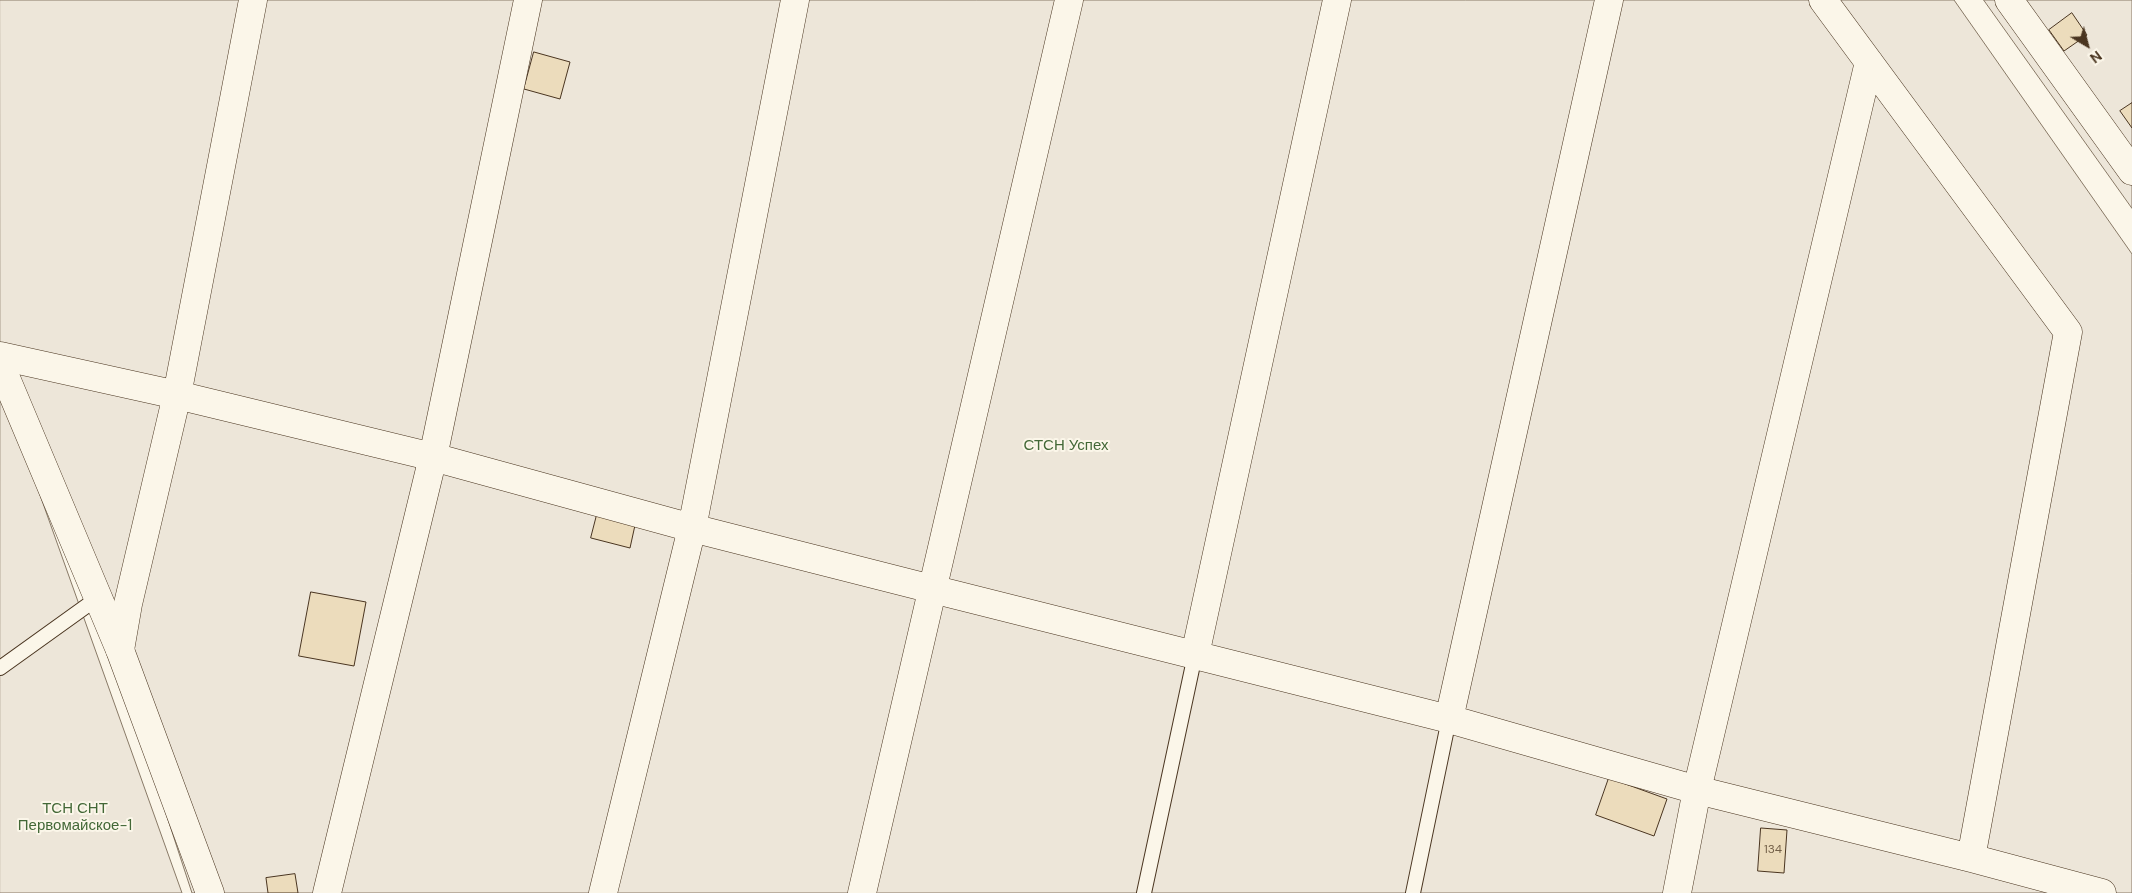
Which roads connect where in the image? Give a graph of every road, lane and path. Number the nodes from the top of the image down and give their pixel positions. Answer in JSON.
{"nodes":[{"id":1,"x":253,"y":0,"type":"edge"},
{"id":2,"x":528,"y":0,"type":"edge"},
{"id":3,"x":795,"y":0,"type":"edge"},
{"id":4,"x":1069,"y":0,"type":"edge"},
{"id":5,"x":1337,"y":0,"type":"edge"},
{"id":6,"x":1609,"y":0,"type":"edge"},
{"id":7,"x":1824,"y":0,"type":"edge"},
{"id":8,"x":2021,"y":4,"type":"edge"},
{"id":9,"x":1869,"y":62,"type":"junction"},
{"id":10,"x":2132,"y":171,"type":"edge"},
{"id":11,"x":0,"y":356,"type":"edge"},
{"id":12,"x":0,"y":364,"type":"edge"},
{"id":13,"x":177,"y":396,"type":"junction"},
{"id":14,"x":433,"y":457,"type":"junction"},
{"id":15,"x":692,"y":528,"type":"junction"},
{"id":16,"x":932,"y":589,"type":"junction"},
{"id":17,"x":99,"y":596,"type":"junction"},
{"id":18,"x":120,"y":650,"type":"junction"},
{"id":19,"x":1195,"y":655,"type":"junction"},
{"id":20,"x":0,"y":668,"type":"edge"},
{"id":21,"x":1449,"y":719,"type":"junction"},
{"id":22,"x":1697,"y":790,"type":"junction"},
{"id":23,"x":1971,"y":858,"type":"junction"},
{"id":24,"x":210,"y":893,"type":"edge"},
{"id":25,"x":326,"y":893,"type":"edge"},
{"id":26,"x":603,"y":893,"type":"edge"},
{"id":27,"x":862,"y":893,"type":"edge"},
{"id":28,"x":1144,"y":893,"type":"edge"},
{"id":29,"x":1413,"y":893,"type":"edge"},
{"id":30,"x":1677,"y":893,"type":"edge"},
{"id":31,"x":2102,"y":893,"type":"edge"}],
"edges":[{"from":1,"to":13,"type":"street"},
{"from":2,"to":14,"type":"street"},
{"from":3,"to":15,"type":"street"},
{"from":4,"to":16,"type":"street"},
{"from":5,"to":19,"type":"street"},
{"from":6,"to":21,"type":"street"},
{"from":7,"to":9,"type":"street"},
{"from":8,"to":10,"type":"street"},
{"from":9,"to":22,"type":"street"},
{"from":9,"to":23,"type":"street"},
{"from":11,"to":13,"type":"street"},
{"from":12,"to":17,"type":"street"},
{"from":13,"to":14,"type":"street"},
{"from":13,"to":18,"type":"street"},
{"from":14,"to":15,"type":"street"},
{"from":14,"to":25,"type":"street"},
{"from":15,"to":16,"type":"street"},
{"from":15,"to":26,"type":"street"},
{"from":16,"to":19,"type":"street"},
{"from":16,"to":27,"type":"street"},
{"from":17,"to":18,"type":"street"},
{"from":17,"to":20,"type":"lane"},
{"from":18,"to":24,"type":"street"},
{"from":19,"to":21,"type":"street"},
{"from":19,"to":28,"type":"lane"},
{"from":21,"to":22,"type":"street"},
{"from":21,"to":29,"type":"lane"},
{"from":22,"to":23,"type":"street"},
{"from":22,"to":30,"type":"street"},
{"from":23,"to":31,"type":"street"}]}
